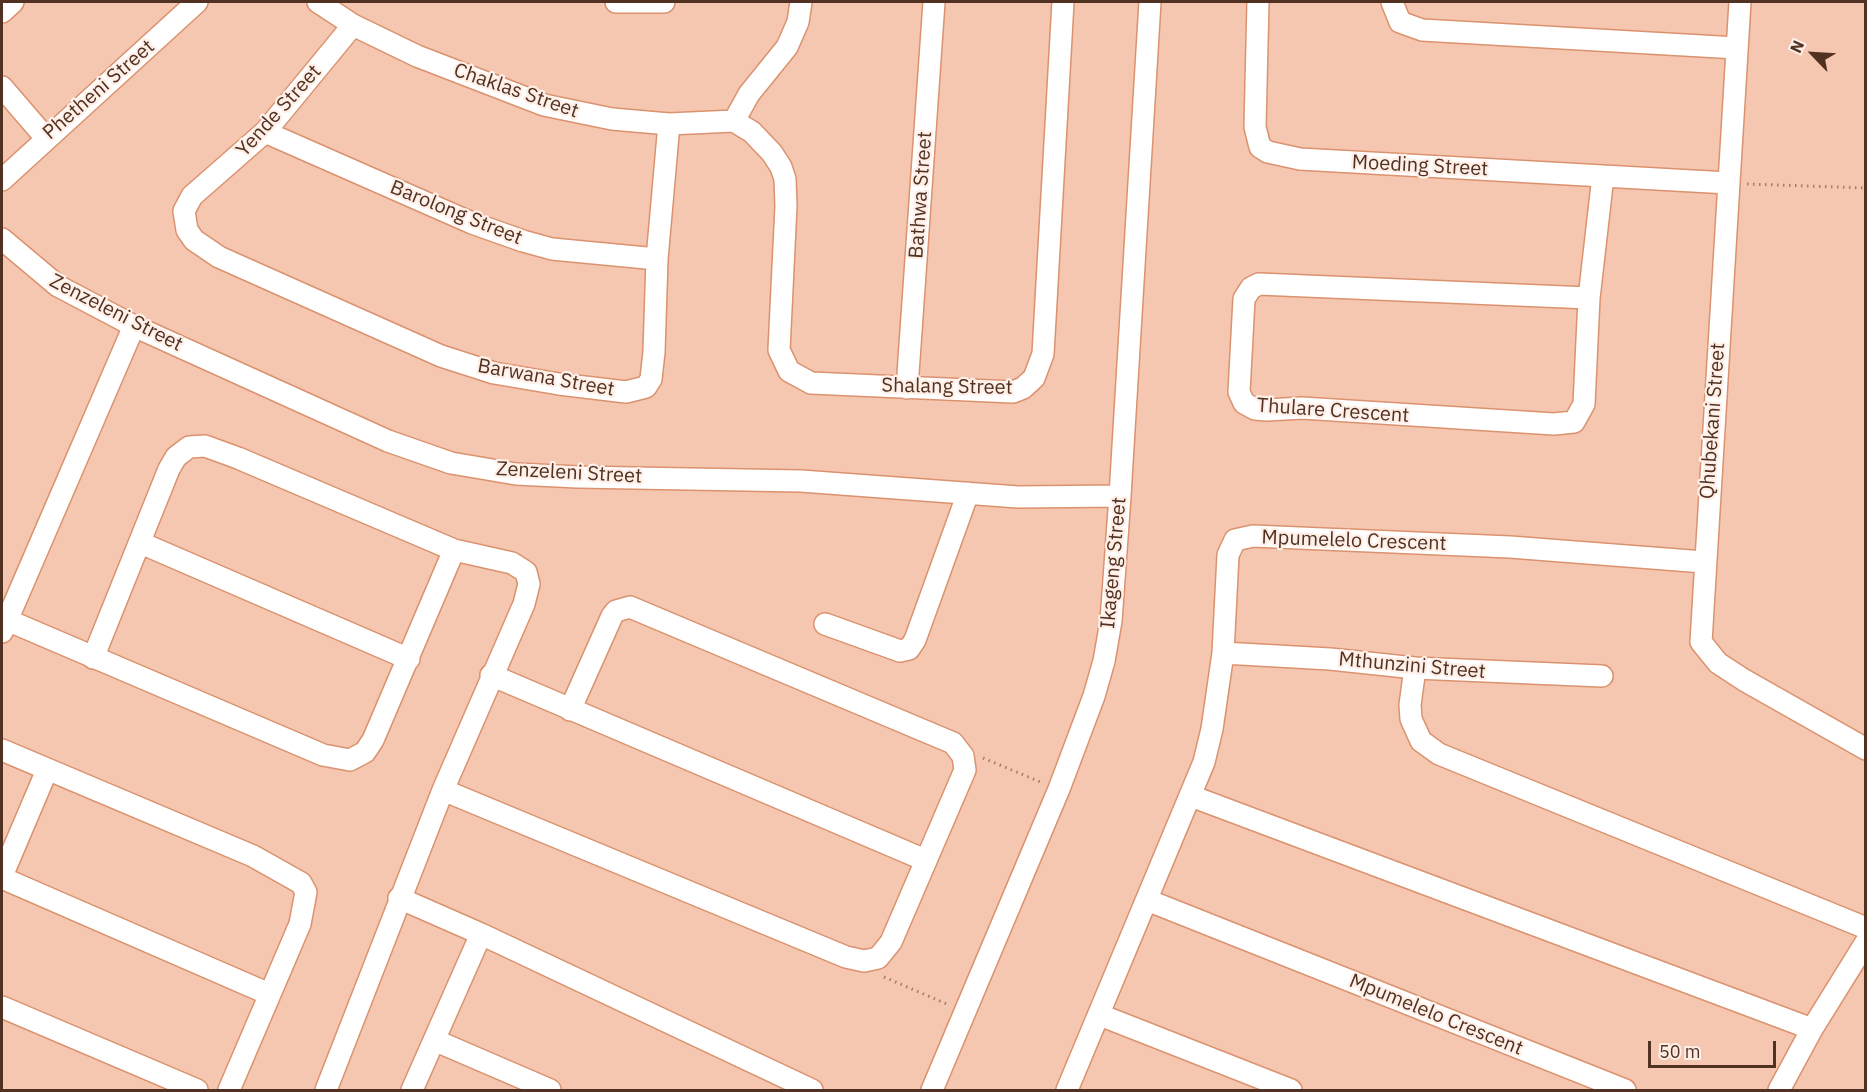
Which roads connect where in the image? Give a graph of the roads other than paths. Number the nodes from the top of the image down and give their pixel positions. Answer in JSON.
{"nodes":[{"id":1,"x":13,"y":2,"type":"edge"},
{"id":2,"x":197,"y":2,"type":"edge"},
{"id":3,"x":318,"y":2,"type":"edge"},
{"id":4,"x":616,"y":2,"type":"edge"},
{"id":5,"x":664,"y":2,"type":"edge"},
{"id":6,"x":801,"y":2,"type":"edge"},
{"id":7,"x":934,"y":2,"type":"edge"},
{"id":8,"x":1063,"y":2,"type":"edge"},
{"id":9,"x":1150,"y":2,"type":"edge"},
{"id":10,"x":1258,"y":2,"type":"edge"},
{"id":11,"x":1392,"y":2,"type":"edge"},
{"id":12,"x":1740,"y":2,"type":"edge"},
{"id":13,"x":2,"y":12,"type":"edge"},
{"id":14,"x":353,"y":25,"type":"junction"},
{"id":15,"x":1737,"y":48,"type":"junction"},
{"id":16,"x":2,"y":87,"type":"edge"},
{"id":17,"x":735,"y":121,"type":"junction"},
{"id":18,"x":669,"y":124,"type":"junction"},
{"id":19,"x":265,"y":132,"type":"junction"},
{"id":20,"x":45,"y":137,"type":"junction"},
{"id":21,"x":1603,"y":176,"type":"junction"},
{"id":22,"x":2,"y":180,"type":"edge"},
{"id":23,"x":1728,"y":183,"type":"junction"},
{"id":24,"x":184,"y":221,"type":"joint"},
{"id":25,"x":2,"y":239,"type":"edge"},
{"id":26,"x":657,"y":259,"type":"junction"},
{"id":27,"x":1589,"y":298,"type":"junction"},
{"id":28,"x":134,"y":326,"type":"junction"},
{"id":29,"x":908,"y":388,"type":"junction"},
{"id":30,"x":968,"y":494,"type":"junction"},
{"id":31,"x":1120,"y":496,"type":"junction"},
{"id":32,"x":141,"y":543,"type":"junction"},
{"id":33,"x":454,"y":550,"type":"junction"},
{"id":34,"x":1704,"y":562,"type":"junction"},
{"id":35,"x":825,"y":624,"type":"dead end"},
{"id":36,"x":4,"y":626,"type":"edge"},
{"id":37,"x":1223,"y":653,"type":"junction"},
{"id":38,"x":93,"y":658,"type":"junction"},
{"id":39,"x":409,"y":659,"type":"junction"},
{"id":40,"x":1415,"y":668,"type":"junction"},
{"id":41,"x":491,"y":675,"type":"junction"},
{"id":42,"x":1602,"y":676,"type":"dead end"},
{"id":43,"x":570,"y":710,"type":"junction"},
{"id":44,"x":1866,"y":749,"type":"edge"},
{"id":45,"x":2,"y":750,"type":"edge"},
{"id":46,"x":47,"y":770,"type":"junction"},
{"id":47,"x":442,"y":790,"type":"junction"},
{"id":48,"x":1191,"y":796,"type":"junction"},
{"id":49,"x":925,"y":860,"type":"junction"},
{"id":50,"x":2,"y":877,"type":"edge"},
{"id":51,"x":399,"y":898,"type":"junction"},
{"id":52,"x":1147,"y":900,"type":"junction"},
{"id":53,"x":1866,"y":928,"type":"edge"},
{"id":54,"x":481,"y":934,"type":"junction"},
{"id":55,"x":1866,"y":942,"type":"edge"},
{"id":56,"x":269,"y":994,"type":"junction"},
{"id":57,"x":2,"y":1007,"type":"edge"},
{"id":58,"x":1100,"y":1015,"type":"junction"},
{"id":59,"x":1812,"y":1029,"type":"junction"},
{"id":60,"x":435,"y":1040,"type":"junction"},
{"id":61,"x":197,"y":1090,"type":"edge"},
{"id":62,"x":229,"y":1090,"type":"edge"},
{"id":63,"x":326,"y":1090,"type":"edge"},
{"id":64,"x":412,"y":1090,"type":"edge"},
{"id":65,"x":550,"y":1090,"type":"edge"},
{"id":66,"x":812,"y":1090,"type":"edge"},
{"id":67,"x":932,"y":1090,"type":"edge"},
{"id":68,"x":1067,"y":1090,"type":"edge"},
{"id":69,"x":1291,"y":1090,"type":"edge"},
{"id":70,"x":1625,"y":1090,"type":"edge"},
{"id":71,"x":1779,"y":1090,"type":"edge"}],
"edges":[{"from":1,"to":13,"type":"street"},
{"from":2,"to":20,"type":"street","name":"Phetheni Street"},
{"from":3,"to":14,"type":"street","name":"Chaklas Street"},
{"from":4,"to":5,"type":"street"},
{"from":6,"to":17,"type":"street"},
{"from":7,"to":29,"type":"street","name":"Bathwa Street"},
{"from":8,"to":29,"type":"street","name":"Shalang Street"},
{"from":9,"to":31,"type":"street","name":"Ikageng Street"},
{"from":10,"to":21,"type":"street","name":"Moeding Street"},
{"from":11,"to":15,"type":"street"},
{"from":12,"to":15,"type":"street","name":"Qhubekani Street"},
{"from":14,"to":18,"type":"street","name":"Chaklas Street"},
{"from":14,"to":19,"type":"street","name":"Yende Street"},
{"from":15,"to":23,"type":"street","name":"Qhubekani Street"},
{"from":16,"to":20,"type":"street"},
{"from":17,"to":18,"type":"street","name":"Chaklas Street"},
{"from":17,"to":29,"type":"street","name":"Shalang Street"},
{"from":18,"to":26,"type":"street","name":"Barwana Street"},
{"from":19,"to":24,"type":"street","name":"Yende Street"},
{"from":19,"to":26,"type":"street","name":"Barolong Street"},
{"from":20,"to":22,"type":"street","name":"Phetheni Street"},
{"from":21,"to":23,"type":"street","name":"Moeding Street"},
{"from":21,"to":27,"type":"street","name":"Thulare Crescent"},
{"from":23,"to":34,"type":"street","name":"Qhubekani Street"},
{"from":24,"to":26,"type":"street","name":"Barwana Street"},
{"from":25,"to":28,"type":"street","name":"Zenzeleni Street"},
{"from":27,"to":27,"type":"street","name":"Thulare Crescent"},
{"from":28,"to":30,"type":"street","name":"Zenzeleni Street"},
{"from":28,"to":36,"type":"street"},
{"from":30,"to":31,"type":"street","name":"Zenzeleni Street"},
{"from":30,"to":35,"type":"street"},
{"from":31,"to":67,"type":"street","name":"Ikageng Street"},
{"from":32,"to":33,"type":"street"},
{"from":32,"to":38,"type":"street"},
{"from":32,"to":39,"type":"street"},
{"from":33,"to":39,"type":"street"},
{"from":33,"to":41,"type":"street"},
{"from":34,"to":37,"type":"street","name":"Mpumelelo Crescent"},
{"from":34,"to":44,"type":"street","name":"Qhubekani Street"},
{"from":36,"to":38,"type":"street"},
{"from":37,"to":40,"type":"street","name":"Mthunzini Street"},
{"from":37,"to":48,"type":"street","name":"Mpumelelo Crescent"},
{"from":38,"to":39,"type":"street"},
{"from":40,"to":42,"type":"street","name":"Mthunzini Street"},
{"from":40,"to":53,"type":"street"},
{"from":41,"to":43,"type":"street"},
{"from":41,"to":47,"type":"street"},
{"from":43,"to":49,"type":"street"},
{"from":43,"to":49,"type":"street"},
{"from":45,"to":46,"type":"street"},
{"from":46,"to":50,"type":"street"},
{"from":46,"to":56,"type":"street"},
{"from":47,"to":49,"type":"street"},
{"from":47,"to":51,"type":"street"},
{"from":48,"to":52,"type":"street","name":"Mpumelelo Crescent"},
{"from":48,"to":59,"type":"street"},
{"from":50,"to":56,"type":"street"},
{"from":51,"to":54,"type":"street"},
{"from":51,"to":63,"type":"street"},
{"from":52,"to":58,"type":"street","name":"Mpumelelo Crescent"},
{"from":52,"to":70,"type":"street","name":"Mpumelelo Crescent"},
{"from":54,"to":60,"type":"street"},
{"from":54,"to":66,"type":"street"},
{"from":55,"to":59,"type":"street"},
{"from":56,"to":62,"type":"street"},
{"from":57,"to":61,"type":"street"},
{"from":58,"to":68,"type":"street","name":"Mpumelelo Crescent"},
{"from":58,"to":69,"type":"street"},
{"from":59,"to":71,"type":"street"},
{"from":60,"to":64,"type":"street"},
{"from":60,"to":65,"type":"street"}]}
